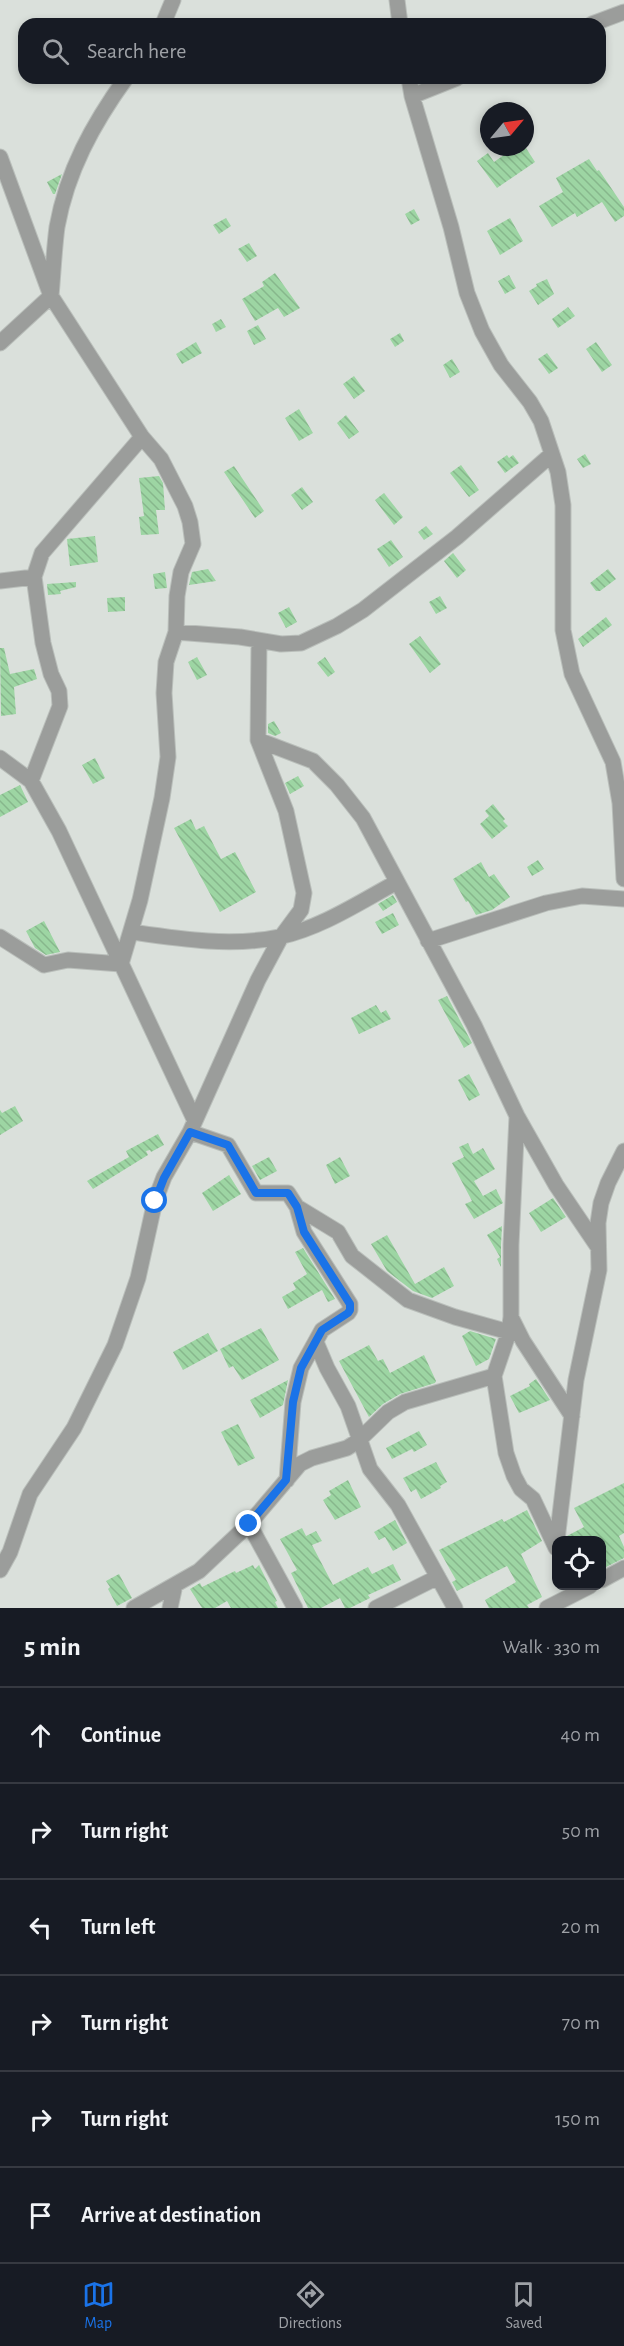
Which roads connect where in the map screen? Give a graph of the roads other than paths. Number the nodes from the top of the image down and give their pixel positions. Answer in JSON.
{"nodes":[{"id":1,"x":173,"y":0,"type":"edge"},
{"id":2,"x":397,"y":0,"type":"edge"},
{"id":3,"x":624,"y":12,"type":"edge"},
{"id":4,"x":166,"y":18,"type":"edge"},
{"id":5,"x":399,"y":18,"type":"edge"},
{"id":6,"x":606,"y":19,"type":"edge"},
{"id":7,"x":122,"y":84,"type":"edge"},
{"id":8,"x":410,"y":84,"type":"edge"},
{"id":9,"x":442,"y":84,"type":"edge"},
{"id":10,"x":412,"y":96,"type":"junction"},
{"id":11,"x":0,"y":157,"type":"edge"},
{"id":12,"x":51,"y":296,"type":"junction"},
{"id":13,"x":0,"y":343,"type":"edge"},
{"id":14,"x":142,"y":437,"type":"junction"},
{"id":15,"x":552,"y":454,"type":"junction"},
{"id":16,"x":34,"y":577,"type":"junction"},
{"id":17,"x":0,"y":581,"type":"edge"},
{"id":18,"x":176,"y":632,"type":"junction"},
{"id":19,"x":259,"y":642,"type":"junction"},
{"id":20,"x":258,"y":740,"type":"junction"},
{"id":21,"x":0,"y":758,"type":"edge"},
{"id":22,"x":31,"y":781,"type":"junction"},
{"id":23,"x":622,"y":836,"type":"edge"},
{"id":24,"x":624,"y":879,"type":"edge"},
{"id":25,"x":397,"y":882,"type":"junction"},
{"id":26,"x":624,"y":899,"type":"edge"},
{"id":27,"x":132,"y":932,"type":"junction"},
{"id":28,"x":281,"y":937,"type":"junction"},
{"id":29,"x":0,"y":938,"type":"edge"},
{"id":30,"x":428,"y":940,"type":"junction"},
{"id":31,"x":122,"y":963,"type":"junction"},
{"id":32,"x":517,"y":1116,"type":"junction"},
{"id":33,"x":193,"y":1127,"type":"junction"},
{"id":34,"x":624,"y":1151,"type":"edge"},
{"id":35,"x":297,"y":1207,"type":"junction"},
{"id":36,"x":598,"y":1247,"type":"junction"},
{"id":37,"x":511,"y":1317,"type":"junction"},
{"id":38,"x":509,"y":1332,"type":"junction"},
{"id":39,"x":316,"y":1342,"type":"junction"},
{"id":40,"x":494,"y":1376,"type":"junction"},
{"id":41,"x":572,"y":1416,"type":"junction"},
{"id":42,"x":358,"y":1441,"type":"junction"},
{"id":43,"x":286,"y":1480,"type":"junction"},
{"id":44,"x":249,"y":1524,"type":"junction"},
{"id":45,"x":557,"y":1536,"type":"edge"},
{"id":46,"x":552,"y":1540,"type":"edge"},
{"id":47,"x":624,"y":1568,"type":"edge"},
{"id":48,"x":0,"y":1570,"type":"edge"},
{"id":49,"x":438,"y":1577,"type":"junction"},
{"id":50,"x":606,"y":1578,"type":"edge"},
{"id":51,"x":175,"y":1585,"type":"junction"},
{"id":52,"x":571,"y":1590,"type":"edge"},
{"id":53,"x":134,"y":1608,"type":"edge"},
{"id":54,"x":170,"y":1608,"type":"edge"},
{"id":55,"x":295,"y":1608,"type":"edge"},
{"id":56,"x":376,"y":1608,"type":"edge"},
{"id":57,"x":456,"y":1608,"type":"edge"},
{"id":58,"x":547,"y":1608,"type":"edge"},
{"id":59,"x":580,"y":1608,"type":"edge"}],
"edges":[{"from":1,"to":4,"type":"street"},
{"from":2,"to":5,"type":"street"},
{"from":3,"to":6,"type":"street"},
{"from":7,"to":12,"type":"street"},
{"from":8,"to":10,"type":"street"},
{"from":9,"to":10,"type":"street"},
{"from":10,"to":15,"type":"street"},
{"from":11,"to":12,"type":"street"},
{"from":12,"to":13,"type":"street"},
{"from":12,"to":14,"type":"street"},
{"from":14,"to":16,"type":"street"},
{"from":14,"to":18,"type":"street"},
{"from":15,"to":19,"type":"street"},
{"from":15,"to":23,"type":"street"},
{"from":16,"to":17,"type":"street"},
{"from":16,"to":22,"type":"street"},
{"from":18,"to":19,"type":"street"},
{"from":18,"to":27,"type":"street"},
{"from":19,"to":20,"type":"street"},
{"from":20,"to":25,"type":"street"},
{"from":20,"to":28,"type":"street"},
{"from":21,"to":22,"type":"street"},
{"from":22,"to":31,"type":"street"},
{"from":23,"to":24,"type":"street"},
{"from":25,"to":28,"type":"street"},
{"from":25,"to":30,"type":"street"},
{"from":26,"to":30,"type":"street"},
{"from":27,"to":28,"type":"street"},
{"from":27,"to":31,"type":"street"},
{"from":28,"to":33,"type":"street"},
{"from":29,"to":31,"type":"street"},
{"from":30,"to":32,"type":"street"},
{"from":31,"to":33,"type":"street"},
{"from":32,"to":36,"type":"street"},
{"from":32,"to":37,"type":"street"},
{"from":33,"to":35,"type":"street"},
{"from":33,"to":48,"type":"street"},
{"from":34,"to":36,"type":"street"},
{"from":35,"to":38,"type":"street"},
{"from":35,"to":39,"type":"street"},
{"from":36,"to":41,"type":"street"},
{"from":37,"to":38,"type":"street"},
{"from":37,"to":41,"type":"street"},
{"from":38,"to":40,"type":"street"},
{"from":39,"to":42,"type":"street"},
{"from":39,"to":43,"type":"street"},
{"from":40,"to":42,"type":"street"},
{"from":40,"to":46,"type":"street"},
{"from":41,"to":45,"type":"street"},
{"from":42,"to":43,"type":"street"},
{"from":42,"to":49,"type":"street"},
{"from":43,"to":44,"type":"street"},
{"from":44,"to":51,"type":"street"},
{"from":44,"to":55,"type":"street"},
{"from":47,"to":50,"type":"street"},
{"from":49,"to":56,"type":"street"},
{"from":49,"to":57,"type":"street"},
{"from":51,"to":53,"type":"street"},
{"from":51,"to":54,"type":"street"},
{"from":52,"to":58,"type":"street"},
{"from":52,"to":59,"type":"street"}]}
